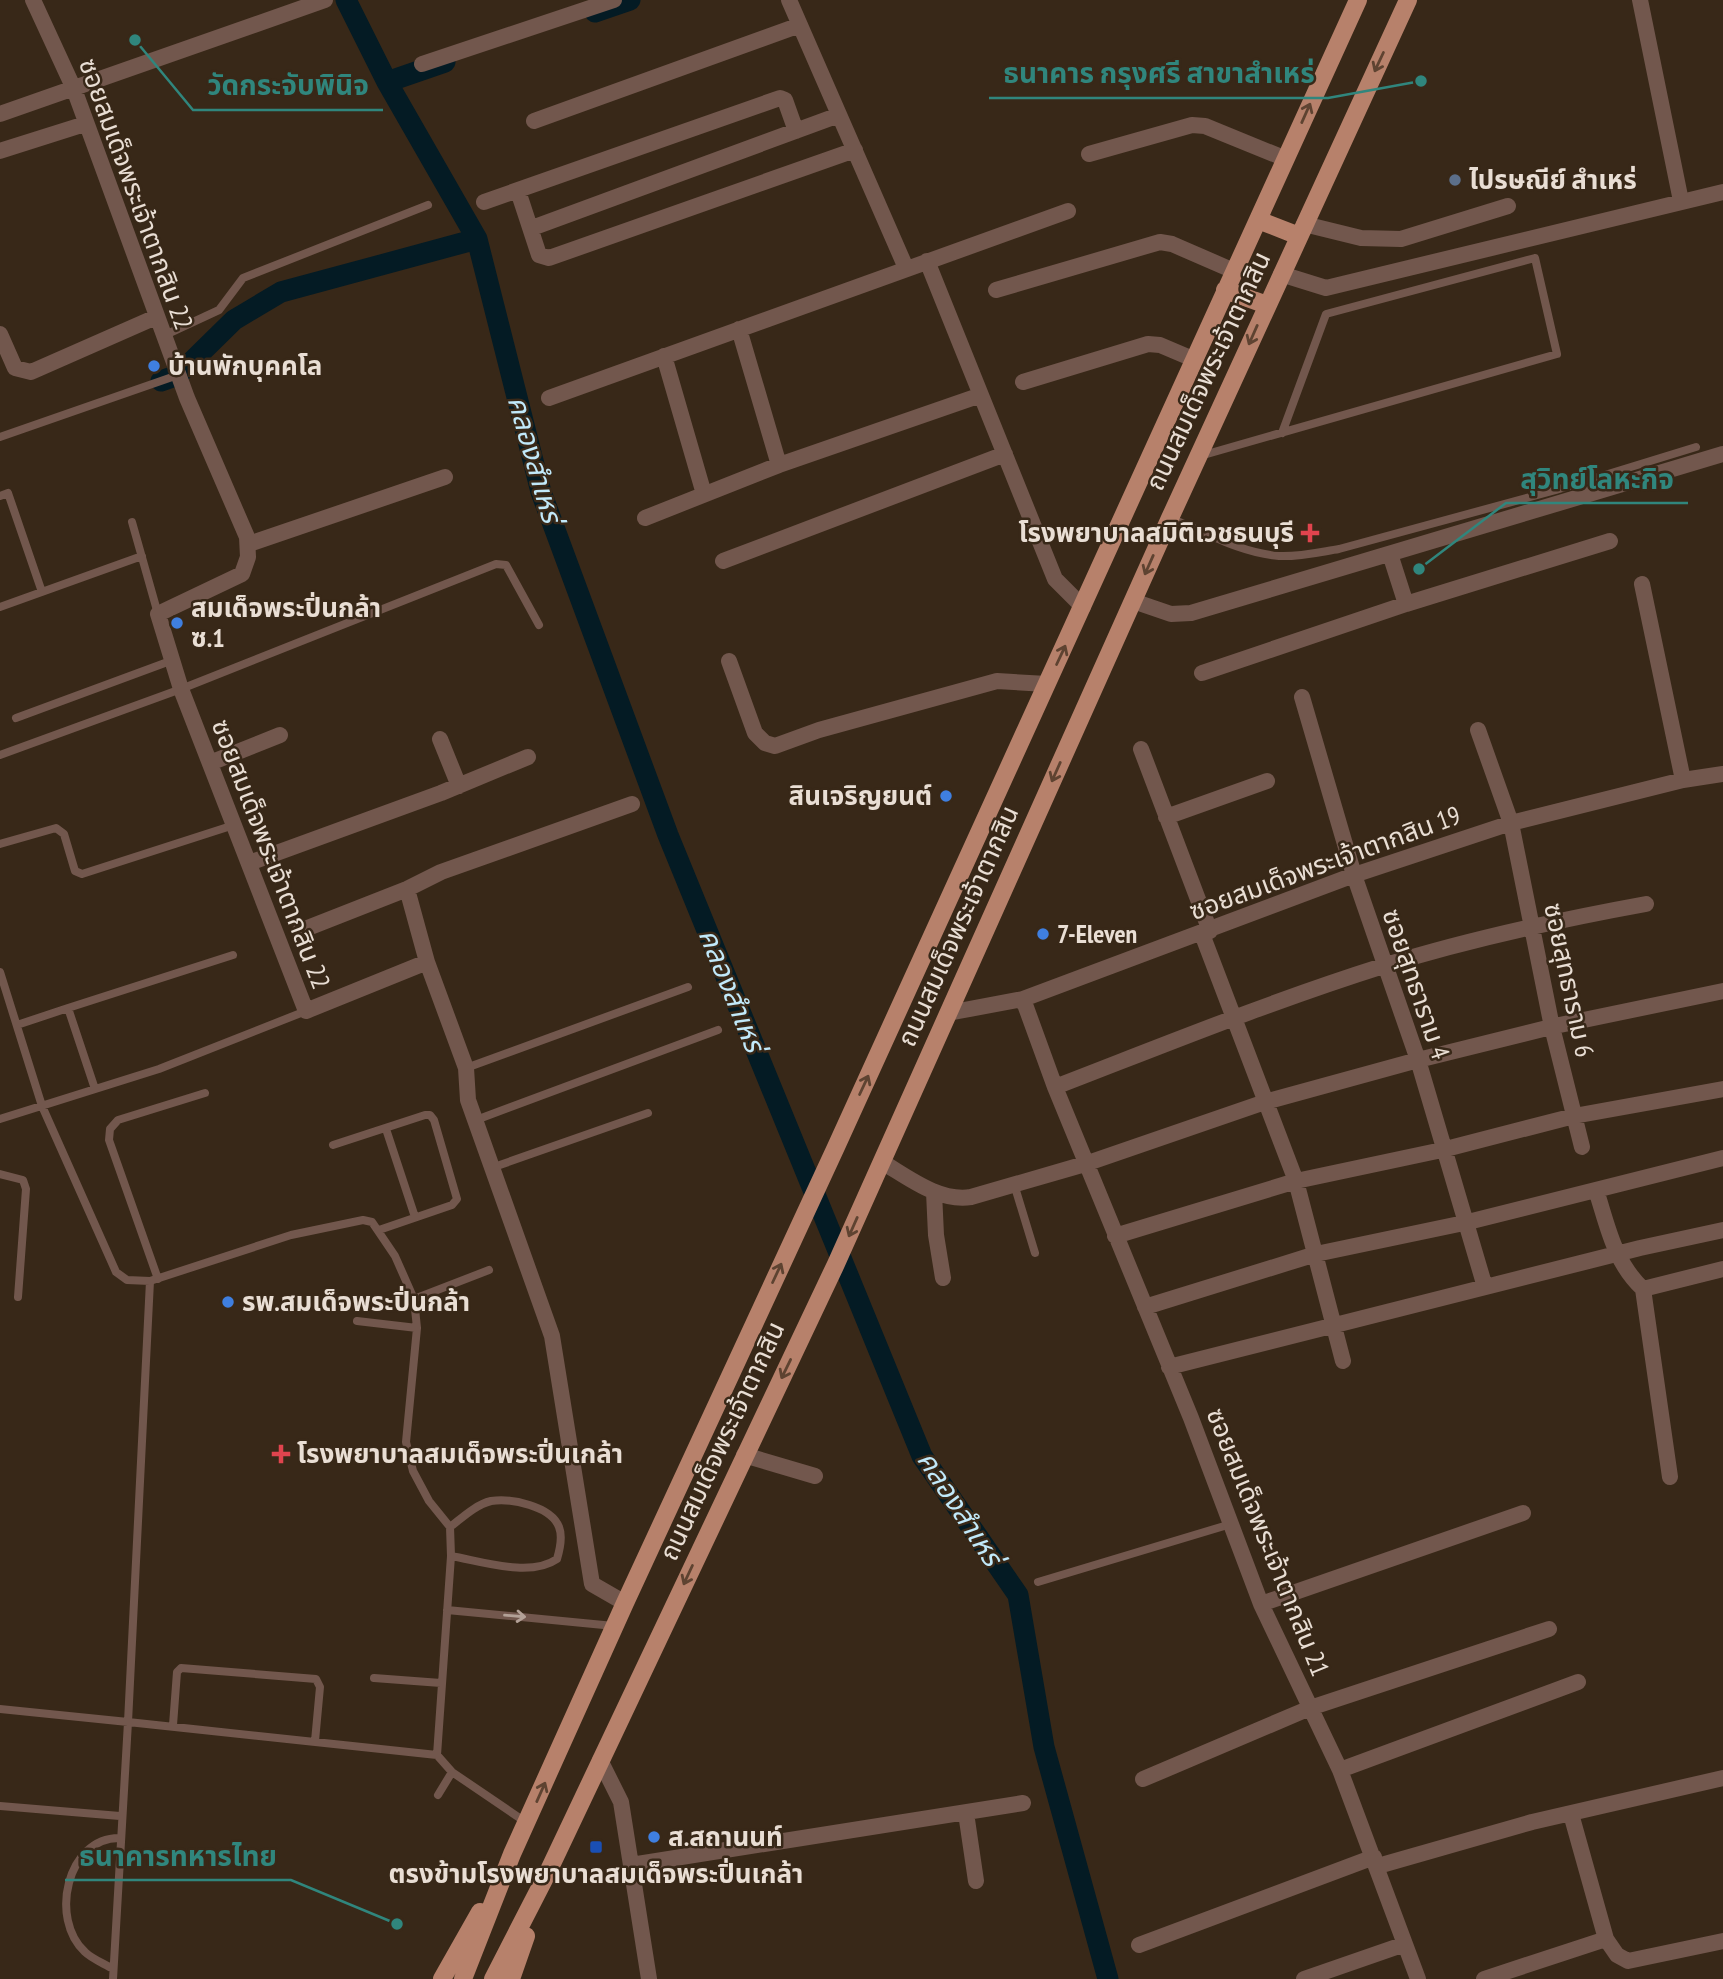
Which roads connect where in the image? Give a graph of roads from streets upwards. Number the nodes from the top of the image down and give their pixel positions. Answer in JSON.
{"nodes":[{"id":1,"x":33,"y":0,"type":"edge"},
{"id":2,"x":614,"y":0,"type":"edge"},
{"id":3,"x":789,"y":0,"type":"edge"},
{"id":4,"x":1358,"y":0,"type":"edge"},
{"id":5,"x":1408,"y":0,"type":"edge"},
{"id":6,"x":1640,"y":0,"type":"edge"},
{"id":7,"x":320,"y":2,"type":"edge"},
{"id":8,"x":800,"y":25,"type":"junction"},
{"id":9,"x":422,"y":64,"type":"dead end"},
{"id":10,"x":74,"y":89,"type":"junction"},
{"id":11,"x":0,"y":114,"type":"edge"},
{"id":12,"x":839,"y":115,"type":"junction"},
{"id":13,"x":534,"y":121,"type":"dead end"},
{"id":14,"x":85,"y":124,"type":"junction"},
{"id":15,"x":796,"y":131,"type":"junction"},
{"id":16,"x":855,"y":150,"type":"junction"},
{"id":17,"x":0,"y":151,"type":"edge"},
{"id":18,"x":1089,"y":154,"type":"dead end"},
{"id":19,"x":1286,"y":159,"type":"junction"},
{"id":20,"x":518,"y":191,"type":"junction"},
{"id":21,"x":1723,"y":192,"type":"edge"},
{"id":22,"x":1681,"y":201,"type":"junction"},
{"id":23,"x":484,"y":202,"type":"dead end"},
{"id":24,"x":1508,"y":206,"type":"dead end"},
{"id":25,"x":1068,"y":211,"type":"dead end"},
{"id":26,"x":1258,"y":220,"type":"junction"},
{"id":27,"x":532,"y":228,"type":"junction"},
{"id":28,"x":1301,"y":230,"type":"junction"},
{"id":29,"x":927,"y":261,"type":"junction"},
{"id":30,"x":906,"y":268,"type":"junction"},
{"id":31,"x":1234,"y":271,"type":"junction"},
{"id":32,"x":1281,"y":274,"type":"junction"},
{"id":33,"x":996,"y":290,"type":"dead end"},
{"id":34,"x":1225,"y":290,"type":"junction"},
{"id":35,"x":1267,"y":305,"type":"junction"},
{"id":36,"x":156,"y":317,"type":"junction"},
{"id":37,"x":739,"y":329,"type":"junction"},
{"id":38,"x":0,"y":334,"type":"edge"},
{"id":39,"x":664,"y":356,"type":"junction"},
{"id":40,"x":1193,"y":359,"type":"junction"},
{"id":41,"x":7,"y":372,"type":"edge"},
{"id":42,"x":1023,"y":382,"type":"dead end"},
{"id":43,"x":981,"y":394,"type":"junction"},
{"id":44,"x":549,"y":398,"type":"dead end"},
{"id":45,"x":1005,"y":454,"type":"junction"},
{"id":46,"x":1723,"y":454,"type":"edge"},
{"id":47,"x":779,"y":465,"type":"junction"},
{"id":48,"x":445,"y":477,"type":"dead end"},
{"id":49,"x":704,"y":494,"type":"junction"},
{"id":50,"x":645,"y":517,"type":"dead end"},
{"id":51,"x":1610,"y":541,"type":"dead end"},
{"id":52,"x":248,"y":544,"type":"junction"},
{"id":53,"x":1391,"y":554,"type":"junction"},
{"id":54,"x":723,"y":561,"type":"dead end"},
{"id":55,"x":1642,"y":584,"type":"dead end"},
{"id":56,"x":1133,"y":601,"type":"junction"},
{"id":57,"x":1406,"y":604,"type":"junction"},
{"id":58,"x":1083,"y":607,"type":"junction"},
{"id":59,"x":729,"y":661,"type":"dead end"},
{"id":60,"x":1202,"y":673,"type":"dead end"},
{"id":61,"x":1048,"y":684,"type":"junction"},
{"id":62,"x":1303,"y":698,"type":"dead end"},
{"id":63,"x":1478,"y":730,"type":"dead end"},
{"id":64,"x":280,"y":735,"type":"dead end"},
{"id":65,"x":440,"y":739,"type":"dead end"},
{"id":66,"x":1141,"y":749,"type":"dead end"},
{"id":67,"x":528,"y":757,"type":"dead end"},
{"id":68,"x":210,"y":763,"type":"junction"},
{"id":69,"x":1723,"y":774,"type":"edge"},
{"id":70,"x":1683,"y":780,"type":"junction"},
{"id":71,"x":1267,"y":781,"type":"dead end"},
{"id":72,"x":459,"y":786,"type":"junction"},
{"id":73,"x":632,"y":804,"type":"dead end"},
{"id":74,"x":1166,"y":817,"type":"junction"},
{"id":75,"x":1511,"y":823,"type":"junction"},
{"id":76,"x":249,"y":863,"type":"junction"},
{"id":77,"x":1353,"y":875,"type":"junction"},
{"id":78,"x":407,"y":889,"type":"junction"},
{"id":79,"x":1646,"y":904,"type":"dead end"},
{"id":80,"x":1533,"y":925,"type":"junction"},
{"id":81,"x":300,"y":931,"type":"dead end"},
{"id":82,"x":1206,"y":932,"type":"junction"},
{"id":83,"x":428,"y":962,"type":"junction"},
{"id":84,"x":1384,"y":966,"type":"junction"},
{"id":85,"x":1723,"y":991,"type":"edge"},
{"id":86,"x":1023,"y":999,"type":"junction"},
{"id":87,"x":948,"y":1013,"type":"junction"},
{"id":88,"x":1233,"y":1018,"type":"junction"},
{"id":89,"x":1552,"y":1027,"type":"junction"},
{"id":90,"x":1418,"y":1060,"type":"junction"},
{"id":91,"x":1055,"y":1087,"type":"junction"},
{"id":92,"x":1723,"y":1089,"type":"edge"},
{"id":93,"x":1265,"y":1102,"type":"junction"},
{"id":94,"x":1574,"y":1116,"type":"junction"},
{"id":95,"x":1582,"y":1147,"type":"dead end"},
{"id":96,"x":1442,"y":1150,"type":"junction"},
{"id":97,"x":1723,"y":1158,"type":"edge"},
{"id":98,"x":882,"y":1162,"type":"junction"},
{"id":99,"x":1085,"y":1164,"type":"junction"},
{"id":100,"x":1296,"y":1181,"type":"junction"},
{"id":101,"x":1596,"y":1190,"type":"junction"},
{"id":102,"x":934,"y":1192,"type":"junction"},
{"id":103,"x":1464,"y":1223,"type":"junction"},
{"id":104,"x":1723,"y":1230,"type":"edge"},
{"id":105,"x":1115,"y":1237,"type":"junction"},
{"id":106,"x":1316,"y":1254,"type":"junction"},
{"id":107,"x":1616,"y":1255,"type":"junction"},
{"id":108,"x":1723,"y":1269,"type":"edge"},
{"id":109,"x":943,"y":1278,"type":"dead end"},
{"id":110,"x":1485,"y":1287,"type":"junction"},
{"id":111,"x":1643,"y":1289,"type":"junction"},
{"id":112,"x":1144,"y":1307,"type":"junction"},
{"id":113,"x":1332,"y":1325,"type":"junction"},
{"id":114,"x":1343,"y":1361,"type":"dead end"},
{"id":115,"x":1169,"y":1367,"type":"junction"},
{"id":116,"x":744,"y":1455,"type":"junction"},
{"id":117,"x":815,"y":1476,"type":"dead end"},
{"id":118,"x":1670,"y":1477,"type":"dead end"},
{"id":119,"x":1523,"y":1513,"type":"dead end"},
{"id":120,"x":625,"y":1603,"type":"junction"},
{"id":121,"x":1261,"y":1604,"type":"junction"},
{"id":122,"x":1549,"y":1629,"type":"dead end"},
{"id":123,"x":1578,"y":1682,"type":"dead end"},
{"id":124,"x":1310,"y":1708,"type":"junction"},
{"id":125,"x":600,"y":1760,"type":"junction"},
{"id":126,"x":1340,"y":1770,"type":"junction"},
{"id":127,"x":1723,"y":1778,"type":"edge"},
{"id":128,"x":1143,"y":1779,"type":"dead end"},
{"id":129,"x":1023,"y":1803,"type":"dead end"},
{"id":130,"x":966,"y":1813,"type":"junction"},
{"id":131,"x":1571,"y":1814,"type":"junction"},
{"id":132,"x":512,"y":1854,"type":"junction"},
{"id":133,"x":1376,"y":1862,"type":"junction"},
{"id":134,"x":631,"y":1866,"type":"junction"},
{"id":135,"x":549,"y":1870,"type":"junction"},
{"id":136,"x":976,"y":1881,"type":"dead end"},
{"id":137,"x":1606,"y":1939,"type":"junction"},
{"id":138,"x":1723,"y":1941,"type":"edge"},
{"id":139,"x":1405,"y":1944,"type":"junction"},
{"id":140,"x":1139,"y":1945,"type":"dead end"},
{"id":141,"x":442,"y":1979,"type":"edge"},
{"id":142,"x":463,"y":1979,"type":"edge"},
{"id":143,"x":493,"y":1979,"type":"edge"},
{"id":144,"x":511,"y":1979,"type":"edge"},
{"id":145,"x":649,"y":1979,"type":"edge"},
{"id":146,"x":1304,"y":1979,"type":"edge"},
{"id":147,"x":1418,"y":1979,"type":"edge"},
{"id":148,"x":1484,"y":1979,"type":"edge"}],
"edges":[{"from":1,"to":10,"type":"street","name":"ซอยสมเด็จพระเจ้าตากสิน 22"},
{"from":2,"to":9,"type":"street"},
{"from":3,"to":8,"type":"street"},
{"from":19,"to":4,"type":"main road","name":"ถนนสมเด็จพระเจ้าตากสิน","one_way":true},
{"from":5,"to":28,"type":"main road","name":"ถนนสมเด็จพระเจ้าตากสิน","one_way":true},
{"from":6,"to":22,"type":"street"},
{"from":7,"to":10,"type":"street"},
{"from":8,"to":12,"type":"street"},
{"from":8,"to":13,"type":"street"},
{"from":10,"to":11,"type":"street"},
{"from":10,"to":14,"type":"street","name":"ซอยสมเด็จพระเจ้าตากสิน 22"},
{"from":12,"to":15,"type":"street"},
{"from":12,"to":16,"type":"street"},
{"from":14,"to":17,"type":"street"},
{"from":14,"to":36,"type":"street","name":"ซอยสมเด็จพระเจ้าตากสิน 22"},
{"from":15,"to":20,"type":"street"},
{"from":15,"to":27,"type":"street"},
{"from":16,"to":27,"type":"street"},
{"from":16,"to":30,"type":"street"},
{"from":18,"to":19,"type":"street"},
{"from":19,"to":26,"type":"main road","name":"ถนนสมเด็จพระเจ้าตากสิน"},
{"from":20,"to":23,"type":"street"},
{"from":20,"to":27,"type":"street"},
{"from":21,"to":22,"type":"street"},
{"from":22,"to":32,"type":"street"},
{"from":24,"to":28,"type":"street"},
{"from":25,"to":29,"type":"street"},
{"from":26,"to":28,"type":"main road"},
{"from":26,"to":31,"type":"main road","name":"ถนนสมเด็จพระเจ้าตากสิน"},
{"from":28,"to":32,"type":"main road","name":"ถนนสมเด็จพระเจ้าตากสิน"},
{"from":29,"to":30,"type":"street"},
{"from":29,"to":43,"type":"street"},
{"from":30,"to":37,"type":"street"},
{"from":31,"to":33,"type":"street"},
{"from":31,"to":34,"type":"main road","name":"ถนนสมเด็จพระเจ้าตากสิน"},
{"from":32,"to":35,"type":"main road","name":"ถนนสมเด็จพระเจ้าตากสิน"},
{"from":34,"to":35,"type":"main road"},
{"from":34,"to":40,"type":"main road","name":"ถนนสมเด็จพระเจ้าตากสิน"},
{"from":35,"to":56,"type":"main road","name":"ถนนสมเด็จพระเจ้าตากสิน","one_way":true},
{"from":36,"to":41,"type":"street"},
{"from":36,"to":52,"type":"street","name":"ซอยสมเด็จพระเจ้าตากสิน 22"},
{"from":37,"to":39,"type":"street"},
{"from":37,"to":47,"type":"street"},
{"from":38,"to":41,"type":"street"},
{"from":39,"to":44,"type":"street"},
{"from":39,"to":49,"type":"street"},
{"from":40,"to":42,"type":"street"},
{"from":40,"to":58,"type":"main road","name":"ถนนสมเด็จพระเจ้าตากสิน"},
{"from":43,"to":45,"type":"street"},
{"from":43,"to":47,"type":"street"},
{"from":45,"to":54,"type":"street"},
{"from":45,"to":58,"type":"street"},
{"from":46,"to":53,"type":"street"},
{"from":47,"to":49,"type":"street"},
{"from":48,"to":52,"type":"street"},
{"from":49,"to":50,"type":"street"},
{"from":51,"to":57,"type":"street"},
{"from":52,"to":68,"type":"street","name":"ซอยสมเด็จพระเจ้าตากสิน 22"},
{"from":53,"to":56,"type":"street"},
{"from":53,"to":57,"type":"street"},
{"from":55,"to":70,"type":"street"},
{"from":56,"to":87,"type":"main road","name":"ถนนสมเด็จพระเจ้าตากสิน","one_way":true},
{"from":57,"to":60,"type":"street"},
{"from":61,"to":58,"type":"main road","name":"ถนนสมเด็จพระเจ้าตากสิน","one_way":true},
{"from":59,"to":61,"type":"street"},
{"from":120,"to":61,"type":"main road","name":"ถนนสมเด็จพระเจ้าตากสิน","one_way":true},
{"from":62,"to":77,"type":"street","name":"ซอยสุทธาราม 4"},
{"from":63,"to":75,"type":"street","name":"ซอยสุทธาราม 6"},
{"from":64,"to":68,"type":"street"},
{"from":65,"to":72,"type":"street"},
{"from":66,"to":74,"type":"street"},
{"from":67,"to":72,"type":"street"},
{"from":68,"to":76,"type":"street","name":"ซอยสมเด็จพระเจ้าตากสิน 22"},
{"from":69,"to":70,"type":"street","name":"ซอยสมเด็จพระเจ้าตากสิน 19"},
{"from":70,"to":75,"type":"street","name":"ซอยสมเด็จพระเจ้าตากสิน 19"},
{"from":71,"to":74,"type":"street"},
{"from":72,"to":76,"type":"street"},
{"from":73,"to":78,"type":"street"},
{"from":74,"to":82,"type":"street"},
{"from":75,"to":77,"type":"street","name":"ซอยสมเด็จพระเจ้าตากสิน 19"},
{"from":75,"to":80,"type":"street","name":"ซอยสุทธาราม 6"},
{"from":76,"to":83,"type":"street","name":"ซอยสมเด็จพระเจ้าตากสิน 22"},
{"from":77,"to":82,"type":"street","name":"ซอยสมเด็จพระเจ้าตากสิน 19"},
{"from":77,"to":84,"type":"street","name":"ซอยสุทธาราม 4"},
{"from":78,"to":81,"type":"street"},
{"from":78,"to":83,"type":"street"},
{"from":79,"to":80,"type":"street"},
{"from":80,"to":84,"type":"street"},
{"from":80,"to":89,"type":"street","name":"ซอยสุทธาราม 6"},
{"from":82,"to":86,"type":"street","name":"ซอยสมเด็จพระเจ้าตากสิน 19"},
{"from":82,"to":88,"type":"street"},
{"from":83,"to":120,"type":"street"},
{"from":84,"to":88,"type":"street"},
{"from":84,"to":90,"type":"street","name":"ซอยสุทธาราม 4"},
{"from":85,"to":89,"type":"street"},
{"from":86,"to":87,"type":"street","name":"ซอยสมเด็จพระเจ้าตากสิน 19"},
{"from":86,"to":91,"type":"street","name":"ซอยสมเด็จพระเจ้าตากสิน 21"},
{"from":87,"to":98,"type":"main road","name":"ถนนสมเด็จพระเจ้าตากสิน"},
{"from":88,"to":91,"type":"street"},
{"from":88,"to":93,"type":"street"},
{"from":89,"to":90,"type":"street"},
{"from":89,"to":94,"type":"street","name":"ซอยสุทธาราม 6"},
{"from":90,"to":93,"type":"street"},
{"from":90,"to":96,"type":"street","name":"ซอยสุทธาราม 4"},
{"from":91,"to":99,"type":"street","name":"ซอยสมเด็จพระเจ้าตากสิน 21"},
{"from":92,"to":94,"type":"street"},
{"from":93,"to":99,"type":"street"},
{"from":93,"to":100,"type":"street"},
{"from":94,"to":95,"type":"street","name":"ซอยสุทธาราม 6"},
{"from":94,"to":96,"type":"street"},
{"from":96,"to":100,"type":"street"},
{"from":96,"to":103,"type":"street","name":"ซอยสุทธาราม 4"},
{"from":97,"to":101,"type":"street"},
{"from":98,"to":102,"type":"street"},
{"from":98,"to":116,"type":"main road","name":"ถนนสมเด็จพระเจ้าตากสิน","one_way":true},
{"from":99,"to":102,"type":"street"},
{"from":99,"to":105,"type":"street","name":"ซอยสมเด็จพระเจ้าตากสิน 21"},
{"from":100,"to":105,"type":"street"},
{"from":100,"to":106,"type":"street"},
{"from":101,"to":103,"type":"street"},
{"from":101,"to":107,"type":"street"},
{"from":102,"to":109,"type":"street"},
{"from":103,"to":106,"type":"street"},
{"from":103,"to":110,"type":"street","name":"ซอยสุทธาราม 4"},
{"from":104,"to":107,"type":"street"},
{"from":105,"to":112,"type":"street","name":"ซอยสมเด็จพระเจ้าตากสิน 21"},
{"from":106,"to":112,"type":"street"},
{"from":106,"to":113,"type":"street"},
{"from":107,"to":110,"type":"street"},
{"from":107,"to":111,"type":"street"},
{"from":108,"to":111,"type":"street"},
{"from":110,"to":113,"type":"street"},
{"from":111,"to":118,"type":"street"},
{"from":112,"to":115,"type":"street","name":"ซอยสมเด็จพระเจ้าตากสิน 21"},
{"from":113,"to":114,"type":"street"},
{"from":113,"to":115,"type":"street"},
{"from":115,"to":121,"type":"street","name":"ซอยสมเด็จพระเจ้าตากสิน 21"},
{"from":116,"to":117,"type":"street"},
{"from":116,"to":125,"type":"main road","name":"ถนนสมเด็จพระเจ้าตากสิน","one_way":true},
{"from":119,"to":121,"type":"street"},
{"from":132,"to":120,"type":"main road","name":"ถนนสมเด็จพระเจ้าตากสิน","one_way":true},
{"from":121,"to":124,"type":"street","name":"ซอยสมเด็จพระเจ้าตากสิน 21"},
{"from":122,"to":124,"type":"street"},
{"from":123,"to":126,"type":"street"},
{"from":124,"to":126,"type":"street","name":"ซอยสมเด็จพระเจ้าตากสิน 21"},
{"from":124,"to":128,"type":"street"},
{"from":125,"to":134,"type":"street"},
{"from":125,"to":135,"type":"main road","name":"ถนนสมเด็จพระเจ้าตากสิน"},
{"from":126,"to":133,"type":"street","name":"ซอยสมเด็จพระเจ้าตากสิน 21"},
{"from":127,"to":131,"type":"street"},
{"from":129,"to":130,"type":"street"},
{"from":130,"to":134,"type":"street"},
{"from":130,"to":136,"type":"street"},
{"from":131,"to":133,"type":"street"},
{"from":131,"to":137,"type":"street"},
{"from":132,"to":141,"type":"main road","name":"ถนนสมเด็จพระเจ้าตากสิน"},
{"from":132,"to":142,"type":"main road","name":"ถนนสมเด็จพระเจ้าตากสิน"},
{"from":133,"to":139,"type":"street","name":"ซอยสมเด็จพระเจ้าตากสิน 21"},
{"from":133,"to":140,"type":"street"},
{"from":134,"to":145,"type":"street"},
{"from":135,"to":143,"type":"main road","name":"ถนนสมเด็จพระเจ้าตากสิน"},
{"from":135,"to":144,"type":"main road","name":"ถนนสมเด็จพระเจ้าตากสิน"},
{"from":137,"to":138,"type":"street"},
{"from":137,"to":148,"type":"street"},
{"from":139,"to":146,"type":"street"},
{"from":139,"to":147,"type":"street","name":"ซอยสมเด็จพระเจ้าตากสิน 21"}]}
